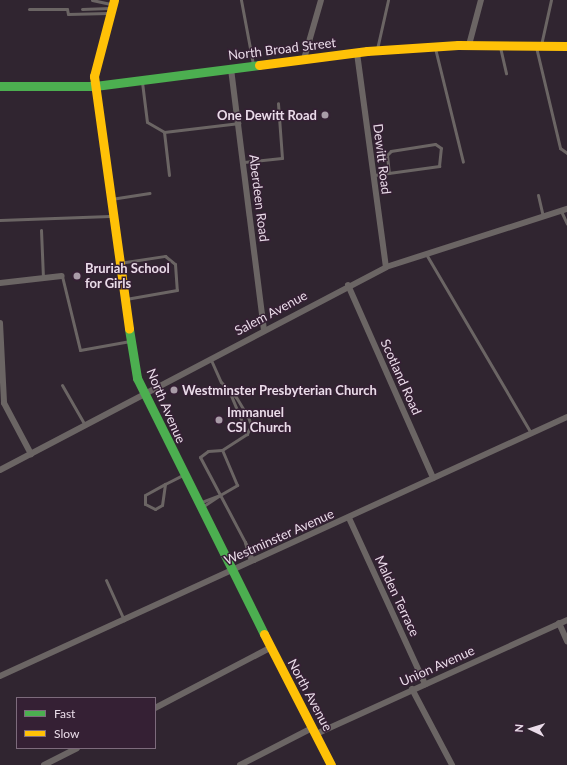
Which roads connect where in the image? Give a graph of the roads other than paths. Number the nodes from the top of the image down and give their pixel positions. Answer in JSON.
{"nodes":[{"id":1,"x":92,"y":0,"type":"edge"},
{"id":2,"x":241,"y":0,"type":"edge"},
{"id":3,"x":321,"y":0,"type":"edge"},
{"id":4,"x":388,"y":0,"type":"edge"},
{"id":5,"x":482,"y":0,"type":"edge"},
{"id":6,"x":551,"y":0,"type":"edge"},
{"id":7,"x":112,"y":6,"type":"edge"},
{"id":8,"x":29,"y":9,"type":"dead end"},
{"id":9,"x":82,"y":9,"type":"dead end"},
{"id":10,"x":469,"y":45,"type":"junction"},
{"id":11,"x":500,"y":45,"type":"junction"},
{"id":12,"x":538,"y":45,"type":"junction"},
{"id":13,"x":434,"y":46,"type":"junction"},
{"id":14,"x":567,"y":46,"type":"edge"},
{"id":15,"x":377,"y":51,"type":"junction"},
{"id":16,"x":357,"y":53,"type":"junction"},
{"id":17,"x":304,"y":59,"type":"junction"},
{"id":18,"x":253,"y":66,"type":"junction"},
{"id":19,"x":231,"y":69,"type":"junction"},
{"id":20,"x":506,"y":73,"type":"dead end"},
{"id":21,"x":142,"y":80,"type":"junction"},
{"id":22,"x":0,"y":86,"type":"edge"},
{"id":23,"x":95,"y":86,"type":"junction"},
{"id":24,"x":278,"y":103,"type":"dead end"},
{"id":25,"x":239,"y":123,"type":"junction"},
{"id":26,"x":164,"y":132,"type":"junction"},
{"id":27,"x":567,"y":153,"type":"edge"},
{"id":28,"x":244,"y":162,"type":"junction"},
{"id":29,"x":463,"y":162,"type":"dead end"},
{"id":30,"x":389,"y":173,"type":"junction"},
{"id":31,"x":169,"y":175,"type":"dead end"},
{"id":32,"x":374,"y":175,"type":"junction"},
{"id":33,"x":150,"y":193,"type":"dead end"},
{"id":34,"x":538,"y":195,"type":"dead end"},
{"id":35,"x":109,"y":199,"type":"junction"},
{"id":36,"x":564,"y":210,"type":"edge"},
{"id":37,"x":111,"y":216,"type":"junction"},
{"id":38,"x":543,"y":216,"type":"junction"},
{"id":39,"x":0,"y":220,"type":"edge"},
{"id":40,"x":567,"y":224,"type":"edge"},
{"id":41,"x":41,"y":230,"type":"dead end"},
{"id":42,"x":426,"y":254,"type":"junction"},
{"id":43,"x":119,"y":263,"type":"junction"},
{"id":44,"x":386,"y":267,"type":"junction"},
{"id":45,"x":62,"y":276,"type":"joint"},
{"id":46,"x":43,"y":278,"type":"junction"},
{"id":47,"x":0,"y":282,"type":"edge"},
{"id":48,"x":348,"y":285,"type":"junction"},
{"id":49,"x":126,"y":299,"type":"junction"},
{"id":50,"x":0,"y":323,"type":"edge"},
{"id":51,"x":264,"y":330,"type":"junction"},
{"id":52,"x":132,"y":341,"type":"junction"},
{"id":53,"x":210,"y":358,"type":"junction"},
{"id":54,"x":62,"y":385,"type":"dead end"},
{"id":55,"x":230,"y":393,"type":"junction"},
{"id":56,"x":144,"y":394,"type":"junction"},
{"id":57,"x":567,"y":417,"type":"edge"},
{"id":58,"x":85,"y":425,"type":"junction"},
{"id":59,"x":531,"y":433,"type":"junction"},
{"id":60,"x":246,"y":434,"type":"junction"},
{"id":61,"x":222,"y":450,"type":"junction"},
{"id":62,"x":31,"y":454,"type":"junction"},
{"id":63,"x":0,"y":470,"type":"edge"},
{"id":64,"x":182,"y":475,"type":"junction"},
{"id":65,"x":434,"y":478,"type":"junction"},
{"id":66,"x":165,"y":484,"type":"junction"},
{"id":67,"x":220,"y":495,"type":"junction"},
{"id":68,"x":198,"y":506,"type":"junction"},
{"id":69,"x":349,"y":518,"type":"junction"},
{"id":70,"x":252,"y":561,"type":"junction"},
{"id":71,"x":231,"y":570,"type":"junction"},
{"id":72,"x":106,"y":580,"type":"dead end"},
{"id":73,"x":567,"y":620,"type":"edge"},
{"id":74,"x":124,"y":621,"type":"junction"},
{"id":75,"x":559,"y":623,"type":"junction"},
{"id":76,"x":567,"y":641,"type":"edge"},
{"id":77,"x":270,"y":648,"type":"junction"},
{"id":78,"x":0,"y":676,"type":"edge"},
{"id":79,"x":424,"y":684,"type":"junction"},
{"id":80,"x":412,"y":689,"type":"junction"},
{"id":81,"x":156,"y":707,"type":"edge"},
{"id":82,"x":314,"y":731,"type":"junction"},
{"id":83,"x":75,"y":749,"type":"edge"},
{"id":84,"x":44,"y":765,"type":"edge"},
{"id":85,"x":240,"y":765,"type":"edge"},
{"id":86,"x":332,"y":765,"type":"edge"},
{"id":87,"x":452,"y":765,"type":"edge"}],
"edges":[{"from":1,"to":7,"type":"lane"},
{"from":2,"to":18,"type":"lane"},
{"from":3,"to":17,"type":"street"},
{"from":4,"to":15,"type":"lane"},
{"from":5,"to":10,"type":"street"},
{"from":6,"to":12,"type":"lane"},
{"from":7,"to":8,"type":"lane"},
{"from":7,"to":9,"type":"lane"},
{"from":7,"to":23,"type":"main road","name":"North Avenue"},
{"from":10,"to":11,"type":"main road","name":"North Broad Street"},
{"from":10,"to":13,"type":"main road","name":"North Broad Street"},
{"from":11,"to":12,"type":"main road","name":"North Broad Street"},
{"from":11,"to":20,"type":"lane"},
{"from":12,"to":14,"type":"main road","name":"North Broad Street"},
{"from":12,"to":27,"type":"lane"},
{"from":13,"to":15,"type":"main road","name":"North Broad Street"},
{"from":13,"to":29,"type":"lane"},
{"from":15,"to":16,"type":"main road","name":"North Broad Street"},
{"from":16,"to":17,"type":"main road","name":"North Broad Street"},
{"from":16,"to":32,"type":"street","name":"Dewitt Road"},
{"from":17,"to":18,"type":"main road","name":"North Broad Street"},
{"from":18,"to":19,"type":"main road","name":"North Broad Street"},
{"from":19,"to":21,"type":"main road","name":"North Broad Street"},
{"from":19,"to":25,"type":"street","name":"Aberdeen Road"},
{"from":21,"to":23,"type":"main road","name":"North Broad Street"},
{"from":21,"to":26,"type":"lane"},
{"from":22,"to":23,"type":"main road","name":"North Broad Street"},
{"from":23,"to":35,"type":"main road","name":"North Avenue"},
{"from":24,"to":28,"type":"lane"},
{"from":25,"to":26,"type":"lane"},
{"from":25,"to":28,"type":"street","name":"Aberdeen Road"},
{"from":26,"to":31,"type":"lane"},
{"from":28,"to":51,"type":"street","name":"Aberdeen Road"},
{"from":30,"to":30,"type":"lane"},
{"from":30,"to":32,"type":"lane"},
{"from":32,"to":44,"type":"street","name":"Dewitt Road"},
{"from":33,"to":35,"type":"lane"},
{"from":34,"to":38,"type":"lane"},
{"from":35,"to":37,"type":"main road","name":"North Avenue"},
{"from":36,"to":38,"type":"street","name":"Salem Avenue"},
{"from":36,"to":40,"type":"lane"},
{"from":37,"to":39,"type":"lane"},
{"from":37,"to":43,"type":"main road","name":"North Avenue"},
{"from":38,"to":42,"type":"street","name":"Salem Avenue"},
{"from":41,"to":46,"type":"lane"},
{"from":42,"to":44,"type":"street","name":"Salem Avenue"},
{"from":42,"to":59,"type":"lane"},
{"from":43,"to":49,"type":"main road","name":"North Avenue"},
{"from":43,"to":49,"type":"lane"},
{"from":44,"to":48,"type":"street","name":"Salem Avenue"},
{"from":45,"to":46,"type":"street"},
{"from":45,"to":52,"type":"lane"},
{"from":46,"to":47,"type":"street"},
{"from":48,"to":51,"type":"street","name":"Salem Avenue"},
{"from":48,"to":65,"type":"street","name":"Scotland Road"},
{"from":49,"to":52,"type":"main road","name":"North Avenue"},
{"from":50,"to":62,"type":"street"},
{"from":51,"to":53,"type":"street","name":"Salem Avenue"},
{"from":52,"to":56,"type":"main road","name":"North Avenue"},
{"from":53,"to":55,"type":"lane"},
{"from":53,"to":56,"type":"street","name":"Salem Avenue"},
{"from":54,"to":58,"type":"lane"},
{"from":55,"to":60,"type":"lane"},
{"from":55,"to":60,"type":"lane"},
{"from":56,"to":58,"type":"street","name":"Salem Avenue"},
{"from":56,"to":64,"type":"main road","name":"North Avenue"},
{"from":57,"to":59,"type":"street","name":"Westminster Avenue"},
{"from":58,"to":62,"type":"street","name":"Salem Avenue"},
{"from":59,"to":65,"type":"street","name":"Westminster Avenue"},
{"from":60,"to":61,"type":"lane"},
{"from":61,"to":67,"type":"lane"},
{"from":61,"to":67,"type":"lane"},
{"from":62,"to":63,"type":"street","name":"Salem Avenue"},
{"from":64,"to":66,"type":"lane"},
{"from":64,"to":68,"type":"main road","name":"North Avenue"},
{"from":65,"to":69,"type":"street","name":"Westminster Avenue"},
{"from":66,"to":66,"type":"lane"},
{"from":67,"to":68,"type":"lane"},
{"from":67,"to":70,"type":"lane"},
{"from":68,"to":71,"type":"main road","name":"North Avenue"},
{"from":69,"to":70,"type":"street","name":"Westminster Avenue"},
{"from":69,"to":79,"type":"street","name":"Malden Terrace"},
{"from":70,"to":71,"type":"street","name":"Westminster Avenue"},
{"from":71,"to":74,"type":"street","name":"Westminster Avenue"},
{"from":71,"to":77,"type":"main road","name":"North Avenue"},
{"from":72,"to":74,"type":"lane"},
{"from":73,"to":75,"type":"street","name":"Union Avenue"},
{"from":74,"to":78,"type":"street","name":"Westminster Avenue"},
{"from":75,"to":76,"type":"street"},
{"from":75,"to":79,"type":"street","name":"Union Avenue"},
{"from":77,"to":81,"type":"street"},
{"from":77,"to":82,"type":"main road","name":"North Avenue"},
{"from":79,"to":80,"type":"street","name":"Union Avenue"},
{"from":80,"to":82,"type":"street","name":"Union Avenue"},
{"from":80,"to":87,"type":"street"},
{"from":82,"to":85,"type":"street","name":"Union Avenue"},
{"from":82,"to":86,"type":"main road","name":"North Avenue"},
{"from":83,"to":84,"type":"street"}]}
